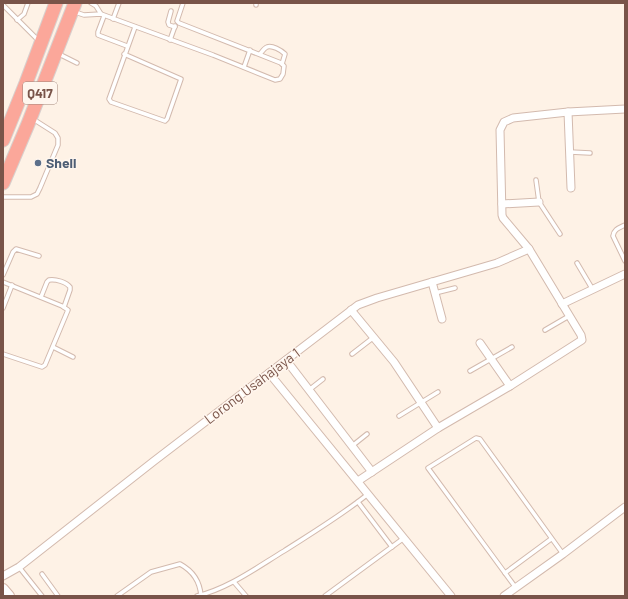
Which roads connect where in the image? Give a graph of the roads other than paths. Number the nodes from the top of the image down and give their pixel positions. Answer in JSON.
{"nodes":[{"id":1,"x":28,"y":3,"type":"edge"},
{"id":2,"x":56,"y":3,"type":"edge"},
{"id":3,"x":91,"y":3,"type":"edge"},
{"id":4,"x":118,"y":3,"type":"edge"},
{"id":5,"x":183,"y":3,"type":"edge"},
{"id":6,"x":3,"y":5,"type":"edge"},
{"id":7,"x":73,"y":7,"type":"edge"},
{"id":8,"x":171,"y":11,"type":"dead end"},
{"id":9,"x":103,"y":15,"type":"junction"},
{"id":10,"x":113,"y":19,"type":"junction"},
{"id":11,"x":17,"y":20,"type":"junction"},
{"id":12,"x":177,"y":21,"type":"junction"},
{"id":13,"x":135,"y":27,"type":"junction"},
{"id":14,"x":175,"y":28,"type":"junction"},
{"id":15,"x":170,"y":40,"type":"junction"},
{"id":16,"x":41,"y":43,"type":"junction"},
{"id":17,"x":127,"y":46,"type":"junction"},
{"id":18,"x":250,"y":50,"type":"junction"},
{"id":19,"x":56,"y":52,"type":"junction"},
{"id":20,"x":124,"y":54,"type":"junction"},
{"id":21,"x":260,"y":54,"type":"junction"},
{"id":22,"x":77,"y":63,"type":"dead end"},
{"id":23,"x":282,"y":64,"type":"junction"},
{"id":24,"x":244,"y":68,"type":"junction"},
{"id":25,"x":625,"y":109,"type":"edge"},
{"id":26,"x":568,"y":112,"type":"junction"},
{"id":27,"x":31,"y":118,"type":"junction"},
{"id":28,"x":3,"y":140,"type":"edge"},
{"id":29,"x":570,"y":152,"type":"junction"},
{"id":30,"x":590,"y":153,"type":"dead end"},
{"id":31,"x":536,"y":180,"type":"dead end"},
{"id":32,"x":3,"y":183,"type":"edge"},
{"id":33,"x":571,"y":188,"type":"dead end"},
{"id":34,"x":3,"y":197,"type":"edge"},
{"id":35,"x":539,"y":202,"type":"junction"},
{"id":36,"x":502,"y":204,"type":"junction"},
{"id":37,"x":625,"y":225,"type":"edge"},
{"id":38,"x":560,"y":234,"type":"dead end"},
{"id":39,"x":529,"y":249,"type":"junction"},
{"id":40,"x":39,"y":256,"type":"dead end"},
{"id":41,"x":625,"y":262,"type":"edge"},
{"id":42,"x":577,"y":264,"type":"dead end"},
{"id":43,"x":625,"y":274,"type":"edge"},
{"id":44,"x":3,"y":275,"type":"edge"},
{"id":45,"x":3,"y":282,"type":"edge"},
{"id":46,"x":432,"y":282,"type":"junction"},
{"id":47,"x":12,"y":285,"type":"junction"},
{"id":48,"x":456,"y":288,"type":"dead end"},
{"id":49,"x":593,"y":290,"type":"junction"},
{"id":50,"x":435,"y":293,"type":"junction"},
{"id":51,"x":41,"y":297,"type":"junction"},
{"id":52,"x":562,"y":304,"type":"junction"},
{"id":53,"x":64,"y":307,"type":"junction"},
{"id":54,"x":3,"y":308,"type":"edge"},
{"id":55,"x":351,"y":310,"type":"junction"},
{"id":56,"x":569,"y":316,"type":"junction"},
{"id":57,"x":442,"y":319,"type":"dead end"},
{"id":58,"x":545,"y":330,"type":"dead end"},
{"id":59,"x":374,"y":337,"type":"junction"},
{"id":60,"x":480,"y":343,"type":"dead end"},
{"id":61,"x":53,"y":347,"type":"junction"},
{"id":62,"x":512,"y":347,"type":"dead end"},
{"id":63,"x":3,"y":354,"type":"edge"},
{"id":64,"x":352,"y":354,"type":"dead end"},
{"id":65,"x":74,"y":357,"type":"dead end"},
{"id":66,"x":286,"y":360,"type":"junction"},
{"id":67,"x":491,"y":360,"type":"junction"},
{"id":68,"x":470,"y":371,"type":"dead end"},
{"id":69,"x":269,"y":373,"type":"junction"},
{"id":70,"x":323,"y":379,"type":"dead end"},
{"id":71,"x":510,"y":386,"type":"junction"},
{"id":72,"x":309,"y":390,"type":"junction"},
{"id":73,"x":438,"y":392,"type":"dead end"},
{"id":74,"x":421,"y":403,"type":"junction"},
{"id":75,"x":399,"y":416,"type":"dead end"},
{"id":76,"x":438,"y":428,"type":"junction"},
{"id":77,"x":367,"y":434,"type":"dead end"},
{"id":78,"x":352,"y":446,"type":"junction"},
{"id":79,"x":372,"y":472,"type":"junction"},
{"id":80,"x":358,"y":482,"type":"junction"},
{"id":81,"x":368,"y":494,"type":"junction"},
{"id":82,"x":358,"y":502,"type":"junction"},
{"id":83,"x":625,"y":507,"type":"edge"},
{"id":84,"x":404,"y":538,"type":"junction"},
{"id":85,"x":551,"y":539,"type":"junction"},
{"id":86,"x":392,"y":547,"type":"junction"},
{"id":87,"x":562,"y":554,"type":"junction"},
{"id":88,"x":19,"y":567,"type":"junction"},
{"id":89,"x":505,"y":573,"type":"junction"},
{"id":90,"x":42,"y":574,"type":"dead end"},
{"id":91,"x":3,"y":576,"type":"edge"},
{"id":92,"x":234,"y":582,"type":"junction"},
{"id":93,"x":516,"y":588,"type":"junction"},
{"id":94,"x":3,"y":589,"type":"edge"},
{"id":95,"x":9,"y":596,"type":"edge"},
{"id":96,"x":42,"y":596,"type":"edge"},
{"id":97,"x":58,"y":596,"type":"edge"},
{"id":98,"x":116,"y":596,"type":"edge"},
{"id":99,"x":200,"y":596,"type":"edge"},
{"id":100,"x":246,"y":596,"type":"edge"},
{"id":101,"x":325,"y":596,"type":"edge"},
{"id":102,"x":450,"y":596,"type":"edge"},
{"id":103,"x":504,"y":596,"type":"edge"}],
"edges":[{"from":1,"to":11,"type":"lane"},
{"from":2,"to":16,"type":"highway","number":"Q417"},
{"from":3,"to":9,"type":"lane"},
{"from":4,"to":10,"type":"lane"},
{"from":5,"to":12,"type":"lane"},
{"from":6,"to":11,"type":"lane"},
{"from":7,"to":9,"type":"lane"},
{"from":7,"to":19,"type":"highway","number":"Q417"},
{"from":8,"to":14,"type":"lane"},
{"from":9,"to":10,"type":"lane"},
{"from":9,"to":17,"type":"lane"},
{"from":10,"to":13,"type":"lane"},
{"from":11,"to":16,"type":"lane"},
{"from":12,"to":14,"type":"lane"},
{"from":12,"to":18,"type":"lane"},
{"from":13,"to":15,"type":"lane"},
{"from":13,"to":17,"type":"lane"},
{"from":14,"to":15,"type":"lane"},
{"from":15,"to":24,"type":"lane"},
{"from":16,"to":28,"type":"highway","number":"Q417"},
{"from":17,"to":20,"type":"lane"},
{"from":18,"to":21,"type":"lane"},
{"from":18,"to":24,"type":"lane"},
{"from":19,"to":22,"type":"lane"},
{"from":19,"to":27,"type":"highway","number":"Q417"},
{"from":20,"to":20,"type":"lane"},
{"from":21,"to":23,"type":"lane"},
{"from":21,"to":23,"type":"lane"},
{"from":23,"to":24,"type":"lane"},
{"from":25,"to":26,"type":"street"},
{"from":26,"to":29,"type":"street"},
{"from":26,"to":36,"type":"street"},
{"from":27,"to":32,"type":"highway","number":"Q417"},
{"from":27,"to":34,"type":"lane"},
{"from":29,"to":30,"type":"lane"},
{"from":29,"to":33,"type":"street"},
{"from":31,"to":35,"type":"lane"},
{"from":35,"to":36,"type":"street"},
{"from":35,"to":38,"type":"lane"},
{"from":36,"to":39,"type":"street"},
{"from":37,"to":41,"type":"lane"},
{"from":39,"to":46,"type":"street","name":"Lorong Usahajaya 1"},
{"from":39,"to":52,"type":"street"},
{"from":40,"to":44,"type":"lane"},
{"from":42,"to":49,"type":"lane"},
{"from":43,"to":49,"type":"street"},
{"from":45,"to":47,"type":"lane"},
{"from":46,"to":50,"type":"street"},
{"from":46,"to":55,"type":"street","name":"Lorong Usahajaya 1"},
{"from":47,"to":51,"type":"lane"},
{"from":47,"to":54,"type":"lane"},
{"from":48,"to":50,"type":"lane"},
{"from":49,"to":52,"type":"street"},
{"from":50,"to":57,"type":"street"},
{"from":51,"to":53,"type":"lane"},
{"from":51,"to":53,"type":"lane"},
{"from":52,"to":56,"type":"street"},
{"from":53,"to":61,"type":"lane"},
{"from":55,"to":59,"type":"street"},
{"from":55,"to":66,"type":"street","name":"Lorong Usahajaya 1"},
{"from":56,"to":58,"type":"lane"},
{"from":56,"to":71,"type":"street"},
{"from":59,"to":64,"type":"lane"},
{"from":59,"to":74,"type":"street"},
{"from":60,"to":67,"type":"street"},
{"from":61,"to":63,"type":"lane"},
{"from":61,"to":65,"type":"lane"},
{"from":62,"to":67,"type":"lane"},
{"from":66,"to":69,"type":"street","name":"Lorong Usahajaya 1"},
{"from":66,"to":72,"type":"street"},
{"from":67,"to":68,"type":"lane"},
{"from":67,"to":71,"type":"street"},
{"from":69,"to":80,"type":"street"},
{"from":69,"to":88,"type":"street","name":"Lorong Usahajaya 1"},
{"from":70,"to":72,"type":"lane"},
{"from":71,"to":76,"type":"street"},
{"from":72,"to":78,"type":"street"},
{"from":73,"to":74,"type":"lane"},
{"from":74,"to":75,"type":"lane"},
{"from":74,"to":76,"type":"street"},
{"from":76,"to":79,"type":"street"},
{"from":77,"to":78,"type":"lane"},
{"from":78,"to":79,"type":"street"},
{"from":79,"to":80,"type":"street"},
{"from":80,"to":81,"type":"street"},
{"from":81,"to":82,"type":"lane"},
{"from":81,"to":84,"type":"street"},
{"from":82,"to":86,"type":"lane"},
{"from":82,"to":92,"type":"lane"},
{"from":83,"to":87,"type":"street"},
{"from":84,"to":86,"type":"lane"},
{"from":84,"to":102,"type":"street"},
{"from":85,"to":87,"type":"lane"},
{"from":85,"to":89,"type":"lane"},
{"from":85,"to":89,"type":"lane"},
{"from":86,"to":101,"type":"lane"},
{"from":87,"to":93,"type":"street"},
{"from":88,"to":91,"type":"street","name":"Lorong Usahajaya 1"},
{"from":88,"to":96,"type":"lane"},
{"from":89,"to":93,"type":"lane"},
{"from":90,"to":97,"type":"lane"},
{"from":92,"to":99,"type":"lane"},
{"from":92,"to":100,"type":"lane"},
{"from":93,"to":103,"type":"street"},
{"from":94,"to":95,"type":"street"},
{"from":98,"to":99,"type":"lane"}]}
